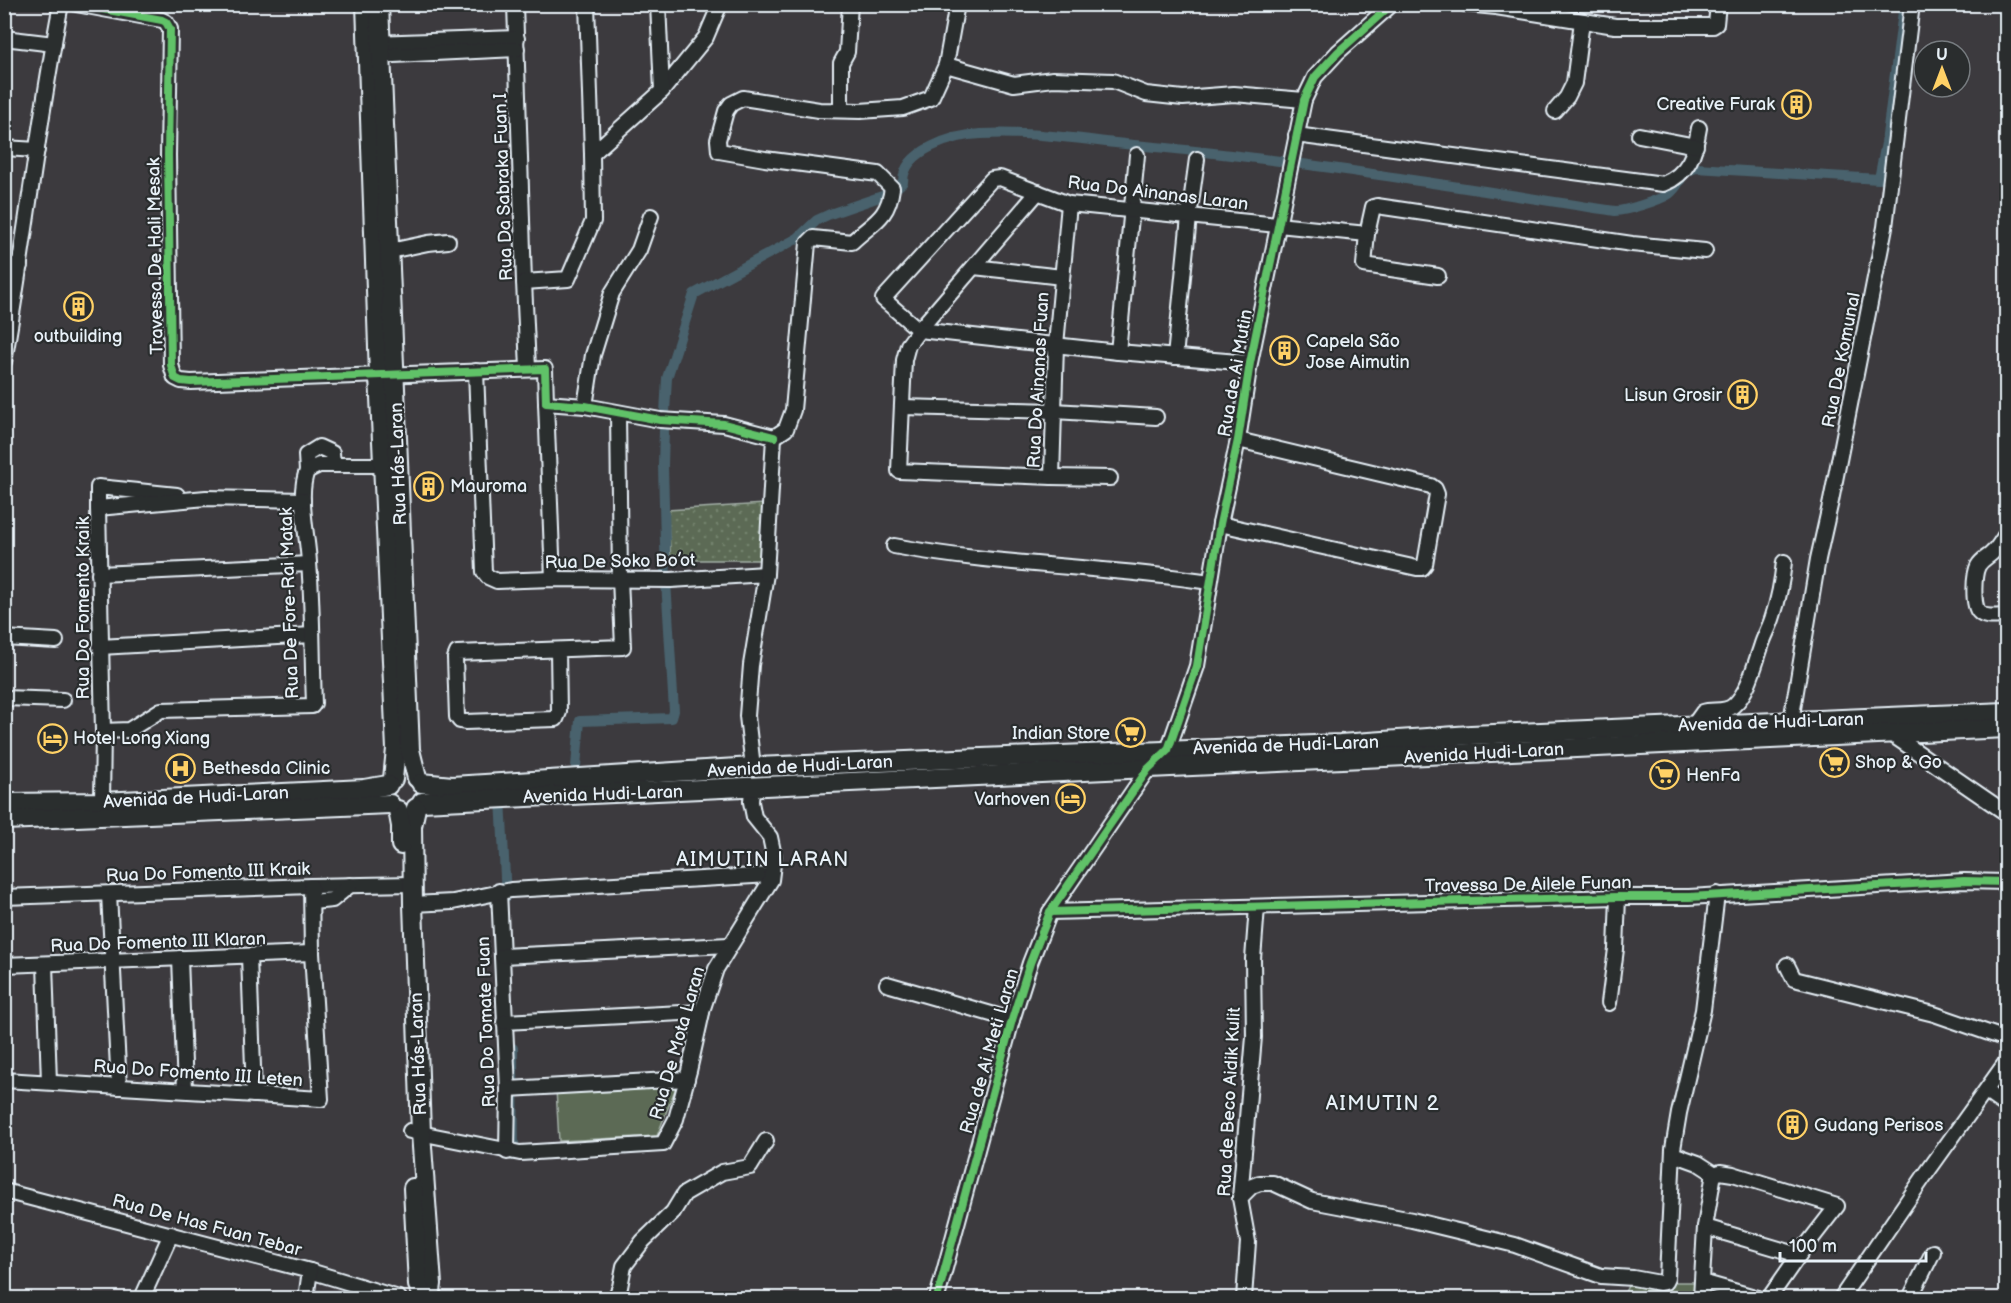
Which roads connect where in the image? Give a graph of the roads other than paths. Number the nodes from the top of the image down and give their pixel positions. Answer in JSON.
{"nodes":[{"id":1,"x":61,"y":4,"type":"edge"},
{"id":2,"x":76,"y":4,"type":"edge"},
{"id":3,"x":366,"y":4,"type":"edge"},
{"id":4,"x":379,"y":4,"type":"edge"},
{"id":5,"x":515,"y":4,"type":"edge"},
{"id":6,"x":587,"y":4,"type":"edge"},
{"id":7,"x":658,"y":4,"type":"edge"},
{"id":8,"x":720,"y":4,"type":"edge"},
{"id":9,"x":850,"y":4,"type":"edge"},
{"id":10,"x":957,"y":4,"type":"edge"},
{"id":11,"x":1392,"y":4,"type":"edge"},
{"id":12,"x":1465,"y":4,"type":"edge"},
{"id":13,"x":1718,"y":4,"type":"edge"},
{"id":14,"x":1912,"y":4,"type":"edge"},
{"id":15,"x":1582,"y":21,"type":"junction"},
{"id":16,"x":4,"y":38,"type":"edge"},
{"id":17,"x":517,"y":43,"type":"junction"},
{"id":18,"x":54,"y":44,"type":"junction"},
{"id":19,"x":375,"y":49,"type":"junction"},
{"id":20,"x":946,"y":65,"type":"junction"},
{"id":21,"x":662,"y":91,"type":"junction"},
{"id":22,"x":1304,"y":100,"type":"junction"},
{"id":23,"x":841,"y":110,"type":"junction"},
{"id":24,"x":1556,"y":111,"type":"dead end"},
{"id":25,"x":1699,"y":128,"type":"dead end"},
{"id":26,"x":1296,"y":135,"type":"junction"},
{"id":27,"x":1639,"y":135,"type":"dead end"},
{"id":28,"x":1696,"y":146,"type":"junction"},
{"id":29,"x":4,"y":148,"type":"edge"},
{"id":30,"x":32,"y":150,"type":"junction"},
{"id":31,"x":592,"y":154,"type":"junction"},
{"id":32,"x":1137,"y":155,"type":"dead end"},
{"id":33,"x":1197,"y":159,"type":"dead end"},
{"id":34,"x":1038,"y":192,"type":"junction"},
{"id":35,"x":1069,"y":204,"type":"junction"},
{"id":36,"x":1131,"y":211,"type":"junction"},
{"id":37,"x":651,"y":216,"type":"dead end"},
{"id":38,"x":1189,"y":217,"type":"junction"},
{"id":39,"x":1279,"y":226,"type":"junction"},
{"id":40,"x":1367,"y":234,"type":"junction"},
{"id":41,"x":448,"y":241,"type":"dead end"},
{"id":42,"x":390,"y":251,"type":"junction"},
{"id":43,"x":1705,"y":251,"type":"dead end"},
{"id":44,"x":4,"y":264,"type":"edge"},
{"id":45,"x":21,"y":266,"type":"junction"},
{"id":46,"x":974,"y":267,"type":"junction"},
{"id":47,"x":1438,"y":276,"type":"dead end"},
{"id":48,"x":1062,"y":277,"type":"junction"},
{"id":49,"x":524,"y":282,"type":"junction"},
{"id":50,"x":10,"y":294,"type":"edge"},
{"id":51,"x":919,"y":330,"type":"junction"},
{"id":52,"x":1056,"y":345,"type":"junction"},
{"id":53,"x":1118,"y":352,"type":"junction"},
{"id":54,"x":1175,"y":357,"type":"junction"},
{"id":55,"x":4,"y":362,"type":"edge"},
{"id":56,"x":1250,"y":363,"type":"junction"},
{"id":57,"x":528,"y":368,"type":"junction"},
{"id":58,"x":476,"y":371,"type":"junction"},
{"id":59,"x":387,"y":374,"type":"junction"},
{"id":60,"x":546,"y":403,"type":"junction"},
{"id":61,"x":585,"y":406,"type":"junction"},
{"id":62,"x":902,"y":406,"type":"junction"},
{"id":63,"x":1054,"y":411,"type":"junction"},
{"id":64,"x":618,"y":413,"type":"junction"},
{"id":65,"x":1156,"y":417,"type":"dead end"},
{"id":66,"x":774,"y":437,"type":"junction"},
{"id":67,"x":1238,"y":440,"type":"junction"},
{"id":68,"x":389,"y":473,"type":"junction"},
{"id":69,"x":1052,"y":477,"type":"junction"},
{"id":70,"x":1110,"y":478,"type":"dead end"},
{"id":71,"x":206,"y":498,"type":"junction"},
{"id":72,"x":303,"y":500,"type":"junction"},
{"id":73,"x":98,"y":508,"type":"junction"},
{"id":74,"x":1220,"y":524,"type":"junction"},
{"id":75,"x":2007,"y":534,"type":"edge"},
{"id":76,"x":894,"y":546,"type":"dead end"},
{"id":77,"x":1992,"y":553,"type":"junction"},
{"id":78,"x":2007,"y":553,"type":"edge"},
{"id":79,"x":1785,"y":562,"type":"dead end"},
{"id":80,"x":309,"y":564,"type":"junction"},
{"id":81,"x":99,"y":574,"type":"junction"},
{"id":82,"x":766,"y":574,"type":"junction"},
{"id":83,"x":620,"y":578,"type":"junction"},
{"id":84,"x":553,"y":579,"type":"junction"},
{"id":85,"x":1210,"y":582,"type":"junction"},
{"id":86,"x":2007,"y":616,"type":"edge"},
{"id":87,"x":312,"y":634,"type":"junction"},
{"id":88,"x":4,"y":638,"type":"edge"},
{"id":89,"x":56,"y":641,"type":"dead end"},
{"id":90,"x":100,"y":647,"type":"junction"},
{"id":91,"x":558,"y":650,"type":"junction"},
{"id":92,"x":4,"y":698,"type":"edge"},
{"id":93,"x":63,"y":700,"type":"dead end"},
{"id":94,"x":2007,"y":712,"type":"edge"},
{"id":95,"x":1791,"y":721,"type":"junction"},
{"id":96,"x":1692,"y":726,"type":"junction"},
{"id":97,"x":2007,"y":728,"type":"edge"},
{"id":98,"x":103,"y":731,"type":"junction"},
{"id":99,"x":1891,"y":734,"type":"junction"},
{"id":100,"x":1168,"y":750,"type":"junction"},
{"id":101,"x":753,"y":767,"type":"junction"},
{"id":102,"x":1148,"y":769,"type":"junction"},
{"id":103,"x":419,"y":781,"type":"junction"},
{"id":104,"x":390,"y":782,"type":"junction"},
{"id":105,"x":752,"y":788,"type":"junction"},
{"id":106,"x":102,"y":802,"type":"junction"},
{"id":107,"x":4,"y":803,"type":"edge"},
{"id":108,"x":419,"y":805,"type":"junction"},
{"id":109,"x":394,"y":807,"type":"junction"},
{"id":110,"x":2007,"y":813,"type":"edge"},
{"id":111,"x":4,"y":820,"type":"edge"},
{"id":112,"x":771,"y":875,"type":"junction"},
{"id":113,"x":2007,"y":882,"type":"edge"},
{"id":114,"x":407,"y":884,"type":"junction"},
{"id":115,"x":350,"y":885,"type":"junction"},
{"id":116,"x":311,"y":886,"type":"junction"},
{"id":117,"x":505,"y":890,"type":"junction"},
{"id":118,"x":110,"y":894,"type":"junction"},
{"id":119,"x":1717,"y":894,"type":"junction"},
{"id":120,"x":4,"y":897,"type":"edge"},
{"id":121,"x":1618,"y":897,"type":"junction"},
{"id":122,"x":312,"y":902,"type":"junction"},
{"id":123,"x":413,"y":904,"type":"junction"},
{"id":124,"x":1257,"y":907,"type":"junction"},
{"id":125,"x":1050,"y":912,"type":"junction"},
{"id":126,"x":729,"y":945,"type":"junction"},
{"id":127,"x":312,"y":953,"type":"junction"},
{"id":128,"x":508,"y":955,"type":"junction"},
{"id":129,"x":249,"y":956,"type":"junction"},
{"id":130,"x":180,"y":958,"type":"junction"},
{"id":131,"x":112,"y":962,"type":"junction"},
{"id":132,"x":45,"y":964,"type":"junction"},
{"id":133,"x":1787,"y":964,"type":"dead end"},
{"id":134,"x":4,"y":965,"type":"edge"},
{"id":135,"x":886,"y":984,"type":"dead end"},
{"id":136,"x":1610,"y":1003,"type":"dead end"},
{"id":137,"x":702,"y":1012,"type":"junction"},
{"id":138,"x":1012,"y":1020,"type":"junction"},
{"id":139,"x":510,"y":1021,"type":"junction"},
{"id":140,"x":2007,"y":1039,"type":"edge"},
{"id":141,"x":2007,"y":1062,"type":"edge"},
{"id":142,"x":687,"y":1079,"type":"junction"},
{"id":143,"x":4,"y":1080,"type":"edge"},
{"id":144,"x":49,"y":1082,"type":"junction"},
{"id":145,"x":119,"y":1087,"type":"junction"},
{"id":146,"x":514,"y":1089,"type":"junction"},
{"id":147,"x":185,"y":1090,"type":"junction"},
{"id":148,"x":1986,"y":1092,"type":"junction"},
{"id":149,"x":254,"y":1095,"type":"junction"},
{"id":150,"x":2007,"y":1106,"type":"edge"},
{"id":151,"x":416,"y":1132,"type":"junction"},
{"id":152,"x":766,"y":1141,"type":"dead end"},
{"id":153,"x":513,"y":1153,"type":"junction"},
{"id":154,"x":1673,"y":1154,"type":"junction"},
{"id":155,"x":1715,"y":1174,"type":"junction"},
{"id":156,"x":4,"y":1191,"type":"edge"},
{"id":157,"x":1240,"y":1198,"type":"junction"},
{"id":158,"x":1706,"y":1227,"type":"junction"},
{"id":159,"x":171,"y":1234,"type":"junction"},
{"id":160,"x":1933,"y":1252,"type":"dead end"},
{"id":161,"x":1799,"y":1255,"type":"junction"},
{"id":162,"x":310,"y":1270,"type":"junction"},
{"id":163,"x":1702,"y":1282,"type":"junction"},
{"id":164,"x":142,"y":1299,"type":"edge"},
{"id":165,"x":306,"y":1299,"type":"edge"},
{"id":166,"x":399,"y":1299,"type":"edge"},
{"id":167,"x":424,"y":1299,"type":"edge"},
{"id":168,"x":430,"y":1299,"type":"edge"},
{"id":169,"x":615,"y":1299,"type":"edge"},
{"id":170,"x":937,"y":1299,"type":"edge"},
{"id":171,"x":1244,"y":1299,"type":"edge"},
{"id":172,"x":1701,"y":1299,"type":"edge"},
{"id":173,"x":1758,"y":1299,"type":"edge"},
{"id":174,"x":1769,"y":1299,"type":"edge"},
{"id":175,"x":1841,"y":1299,"type":"edge"},
{"id":176,"x":1910,"y":1299,"type":"edge"}],
"edges":[{"from":1,"to":18,"type":"street"},
{"from":2,"to":59,"type":"street","name":"Travessa De Hali Mesak"},
{"from":3,"to":19,"type":"main road","name":"Rua Hás-Laran"},
{"from":4,"to":19,"type":"main road","name":"Rua Hás-Laran"},
{"from":5,"to":17,"type":"street","name":"Rua Da Sabraka Fuan I"},
{"from":6,"to":31,"type":"street"},
{"from":7,"to":21,"type":"street"},
{"from":8,"to":21,"type":"street"},
{"from":9,"to":23,"type":"street"},
{"from":10,"to":20,"type":"street"},
{"from":11,"to":22,"type":"street","name":"Rua de Ai Mutin"},
{"from":12,"to":15,"type":"street"},
{"from":13,"to":15,"type":"street"},
{"from":14,"to":95,"type":"street","name":"Rua De Komunal"},
{"from":15,"to":24,"type":"street"},
{"from":16,"to":18,"type":"street"},
{"from":17,"to":19,"type":"street"},
{"from":17,"to":49,"type":"street","name":"Rua Da Sabraka Fuan I"},
{"from":18,"to":30,"type":"street"},
{"from":19,"to":42,"type":"main road","name":"Rua Hás-Laran"},
{"from":19,"to":59,"type":"main road","name":"Rua Hás-Laran"},
{"from":20,"to":22,"type":"street"},
{"from":20,"to":23,"type":"street"},
{"from":21,"to":31,"type":"street"},
{"from":22,"to":26,"type":"street","name":"Rua de Ai Mutin"},
{"from":23,"to":66,"type":"street"},
{"from":25,"to":28,"type":"street"},
{"from":26,"to":28,"type":"street"},
{"from":26,"to":39,"type":"street","name":"Rua de Ai Mutin"},
{"from":27,"to":28,"type":"street"},
{"from":29,"to":30,"type":"street"},
{"from":30,"to":45,"type":"street"},
{"from":31,"to":49,"type":"street"},
{"from":32,"to":36,"type":"street"},
{"from":33,"to":38,"type":"street"},
{"from":34,"to":35,"type":"street","name":"Rua Do Ainanas Laran"},
{"from":34,"to":46,"type":"street","name":"Rua Do Ainanas Fuan"},
{"from":34,"to":51,"type":"street","name":"Rua Do Ainanas Laran"},
{"from":35,"to":36,"type":"street","name":"Rua Do Ainanas Laran"},
{"from":35,"to":48,"type":"street","name":"Rua Do Ainanas Fuan"},
{"from":36,"to":38,"type":"street","name":"Rua Do Ainanas Laran"},
{"from":36,"to":53,"type":"street"},
{"from":37,"to":61,"type":"street"},
{"from":38,"to":39,"type":"street","name":"Rua Do Ainanas Laran"},
{"from":38,"to":54,"type":"street"},
{"from":39,"to":40,"type":"street","name":"Rua Do Ainanas Laran"},
{"from":39,"to":56,"type":"street","name":"Rua de Ai Mutin"},
{"from":40,"to":43,"type":"street"},
{"from":40,"to":47,"type":"street"},
{"from":41,"to":42,"type":"street"},
{"from":42,"to":59,"type":"main road","name":"Rua Hás-Laran"},
{"from":44,"to":45,"type":"street"},
{"from":45,"to":50,"type":"street"},
{"from":46,"to":48,"type":"street"},
{"from":46,"to":51,"type":"street","name":"Rua Do Ainanas Fuan"},
{"from":48,"to":52,"type":"street","name":"Rua Do Ainanas Fuan"},
{"from":49,"to":57,"type":"street","name":"Rua Da Sabraka Fuan I"},
{"from":50,"to":55,"type":"street"},
{"from":51,"to":52,"type":"street"},
{"from":51,"to":62,"type":"street","name":"Rua Do Ainanas Fuan"},
{"from":52,"to":53,"type":"street"},
{"from":52,"to":63,"type":"street","name":"Rua Do Ainanas Fuan"},
{"from":53,"to":54,"type":"street"},
{"from":54,"to":56,"type":"street"},
{"from":56,"to":67,"type":"street","name":"Rua de Ai Mutin"},
{"from":57,"to":58,"type":"street"},
{"from":57,"to":60,"type":"street"},
{"from":58,"to":59,"type":"street"},
{"from":58,"to":84,"type":"street","name":"Rua De Soko Bo’ot"},
{"from":59,"to":68,"type":"main road","name":"Rua Hás-Laran"},
{"from":60,"to":61,"type":"street"},
{"from":60,"to":84,"type":"street"},
{"from":61,"to":64,"type":"street"},
{"from":62,"to":63,"type":"street"},
{"from":62,"to":69,"type":"street","name":"Rua Do Ainanas Fuan"},
{"from":63,"to":65,"type":"street"},
{"from":63,"to":69,"type":"street","name":"Rua Do Ainanas Fuan"},
{"from":64,"to":66,"type":"street"},
{"from":64,"to":83,"type":"street"},
{"from":66,"to":82,"type":"street"},
{"from":67,"to":74,"type":"street","name":"Rua de Ai Mutin"},
{"from":67,"to":74,"type":"street"},
{"from":68,"to":72,"type":"street","name":"Rua De Fore-Rai Matak"},
{"from":68,"to":103,"type":"main road","name":"Rua Hás-Laran"},
{"from":68,"to":104,"type":"main road","name":"Rua Hás-Laran"},
{"from":69,"to":70,"type":"street"},
{"from":71,"to":72,"type":"street","name":"Rua Do Fomento Kraik"},
{"from":71,"to":73,"type":"street","name":"Rua Do Fomento Kraik"},
{"from":71,"to":73,"type":"street"},
{"from":72,"to":80,"type":"street","name":"Rua De Fore-Rai Matak"},
{"from":73,"to":81,"type":"street","name":"Rua Do Fomento Kraik"},
{"from":74,"to":85,"type":"street","name":"Rua de Ai Mutin"},
{"from":75,"to":77,"type":"street"},
{"from":76,"to":85,"type":"street"},
{"from":77,"to":78,"type":"street"},
{"from":77,"to":86,"type":"street"},
{"from":79,"to":96,"type":"street"},
{"from":80,"to":81,"type":"street"},
{"from":80,"to":87,"type":"street","name":"Rua De Fore-Rai Matak"},
{"from":81,"to":90,"type":"street","name":"Rua Do Fomento Kraik"},
{"from":82,"to":83,"type":"street","name":"Rua De Soko Bo’ot"},
{"from":82,"to":101,"type":"street"},
{"from":83,"to":84,"type":"street","name":"Rua De Soko Bo’ot"},
{"from":83,"to":91,"type":"street"},
{"from":85,"to":100,"type":"street","name":"Rua de Ai Mutin"},
{"from":87,"to":90,"type":"street"},
{"from":87,"to":98,"type":"street","name":"Rua De Fore-Rai Matak"},
{"from":88,"to":89,"type":"street"},
{"from":90,"to":98,"type":"street","name":"Rua Do Fomento Kraik"},
{"from":91,"to":91,"type":"street"},
{"from":92,"to":93,"type":"street"},
{"from":94,"to":95,"type":"main road","name":"Avenida de Hudi-Laran"},
{"from":95,"to":96,"type":"main road","name":"Avenida de Hudi-Laran"},
{"from":96,"to":100,"type":"main road","name":"Avenida de Hudi-Laran"},
{"from":97,"to":99,"type":"main road","name":"Avenida Hudi-Laran"},
{"from":98,"to":106,"type":"street","name":"Rua Do Fomento Kraik"},
{"from":99,"to":102,"type":"main road","name":"Avenida Hudi-Laran"},
{"from":99,"to":110,"type":"street"},
{"from":100,"to":101,"type":"main road","name":"Avenida de Hudi-Laran"},
{"from":100,"to":102,"type":"street","name":"Rua de Ai Mutin"},
{"from":101,"to":103,"type":"main road","name":"Avenida de Hudi-Laran"},
{"from":102,"to":105,"type":"main road","name":"Avenida Hudi-Laran"},
{"from":102,"to":125,"type":"street","name":"Rua de Ai Meti Laran"},
{"from":103,"to":104,"type":"main road"},
{"from":103,"to":108,"type":"main road"},
{"from":104,"to":106,"type":"main road","name":"Avenida de Hudi-Laran"},
{"from":104,"to":109,"type":"main road"},
{"from":105,"to":108,"type":"main road","name":"Avenida Hudi-Laran"},
{"from":105,"to":112,"type":"street","name":"Rua De Mota Laran"},
{"from":106,"to":107,"type":"main road","name":"Avenida de Hudi-Laran"},
{"from":108,"to":109,"type":"main road"},
{"from":108,"to":114,"type":"main road","name":"Rua Hás-Laran"},
{"from":109,"to":111,"type":"main road"},
{"from":109,"to":114,"type":"main road","name":"Rua Hás-Laran"},
{"from":112,"to":117,"type":"street"},
{"from":112,"to":126,"type":"street","name":"Rua De Mota Laran"},
{"from":113,"to":119,"type":"street","name":"Travessa De Ailele Funan"},
{"from":114,"to":115,"type":"street","name":"Rua Do Fomento III Kraik"},
{"from":114,"to":123,"type":"main road","name":"Rua Hás-Laran"},
{"from":114,"to":151,"type":"main road","name":"Rua Hás-Laran"},
{"from":115,"to":116,"type":"street","name":"Rua Do Fomento III Kraik"},
{"from":115,"to":122,"type":"street"},
{"from":116,"to":118,"type":"street","name":"Rua Do Fomento III Kraik"},
{"from":116,"to":122,"type":"street","name":"Rua Do Fomento III Leten"},
{"from":117,"to":123,"type":"street"},
{"from":117,"to":128,"type":"street","name":"Rua Do Tomate Fuan"},
{"from":118,"to":120,"type":"street","name":"Rua Do Fomento III Kraik"},
{"from":118,"to":131,"type":"street"},
{"from":119,"to":121,"type":"street","name":"Travessa De Ailele Funan"},
{"from":119,"to":154,"type":"street"},
{"from":121,"to":124,"type":"street","name":"Travessa De Ailele Funan"},
{"from":121,"to":136,"type":"street"},
{"from":122,"to":127,"type":"street","name":"Rua Do Fomento III Leten"},
{"from":123,"to":151,"type":"main road","name":"Rua Hás-Laran"},
{"from":124,"to":125,"type":"street","name":"Travessa De Ailele Funan"},
{"from":124,"to":157,"type":"street","name":"Rua de Beco Aidik Kulit"},
{"from":125,"to":138,"type":"street","name":"Rua de Ai Meti Laran"},
{"from":126,"to":128,"type":"street"},
{"from":126,"to":137,"type":"street","name":"Rua De Mota Laran"},
{"from":127,"to":129,"type":"street","name":"Rua Do Fomento III Klaran"},
{"from":127,"to":149,"type":"street","name":"Rua Do Fomento III Leten"},
{"from":128,"to":139,"type":"street","name":"Rua Do Tomate Fuan"},
{"from":129,"to":130,"type":"street","name":"Rua Do Fomento III Klaran"},
{"from":129,"to":149,"type":"street"},
{"from":130,"to":131,"type":"street","name":"Rua Do Fomento III Klaran"},
{"from":130,"to":147,"type":"street"},
{"from":131,"to":132,"type":"street","name":"Rua Do Fomento III Klaran"},
{"from":131,"to":145,"type":"street"},
{"from":132,"to":134,"type":"street","name":"Rua Do Fomento III Klaran"},
{"from":132,"to":144,"type":"street"},
{"from":133,"to":140,"type":"street"},
{"from":135,"to":138,"type":"street"},
{"from":137,"to":139,"type":"street"},
{"from":137,"to":142,"type":"street","name":"Rua De Mota Laran"},
{"from":138,"to":170,"type":"street","name":"Rua de Ai Meti Laran"},
{"from":139,"to":146,"type":"street","name":"Rua Do Tomate Fuan"},
{"from":141,"to":148,"type":"street"},
{"from":142,"to":146,"type":"street"},
{"from":142,"to":153,"type":"street","name":"Rua De Mota Laran"},
{"from":143,"to":144,"type":"street","name":"Rua Do Fomento III Leten"},
{"from":144,"to":145,"type":"street","name":"Rua Do Fomento III Leten"},
{"from":145,"to":147,"type":"street","name":"Rua Do Fomento III Leten"},
{"from":146,"to":153,"type":"street","name":"Rua Do Tomate Fuan"},
{"from":147,"to":149,"type":"street","name":"Rua Do Fomento III Leten"},
{"from":148,"to":150,"type":"street"},
{"from":148,"to":175,"type":"street"},
{"from":151,"to":153,"type":"street","name":"Rua De Mota Laran"},
{"from":151,"to":167,"type":"main road","name":"Rua Hás-Laran"},
{"from":151,"to":168,"type":"main road","name":"Rua Hás-Laran"},
{"from":152,"to":169,"type":"street"},
{"from":154,"to":155,"type":"street"},
{"from":154,"to":157,"type":"street"},
{"from":155,"to":158,"type":"street"},
{"from":155,"to":161,"type":"street"},
{"from":156,"to":159,"type":"street","name":"Rua De Has Fuan Tebar"},
{"from":157,"to":171,"type":"street","name":"Rua de Beco Aidik Kulit"},
{"from":158,"to":161,"type":"street"},
{"from":158,"to":163,"type":"street"},
{"from":159,"to":162,"type":"street","name":"Rua De Has Fuan Tebar"},
{"from":159,"to":164,"type":"street"},
{"from":160,"to":176,"type":"street"},
{"from":161,"to":174,"type":"street"},
{"from":162,"to":165,"type":"street"},
{"from":162,"to":166,"type":"street","name":"Rua De Has Fuan Tebar"},
{"from":163,"to":172,"type":"street"},
{"from":163,"to":173,"type":"street"}]}
